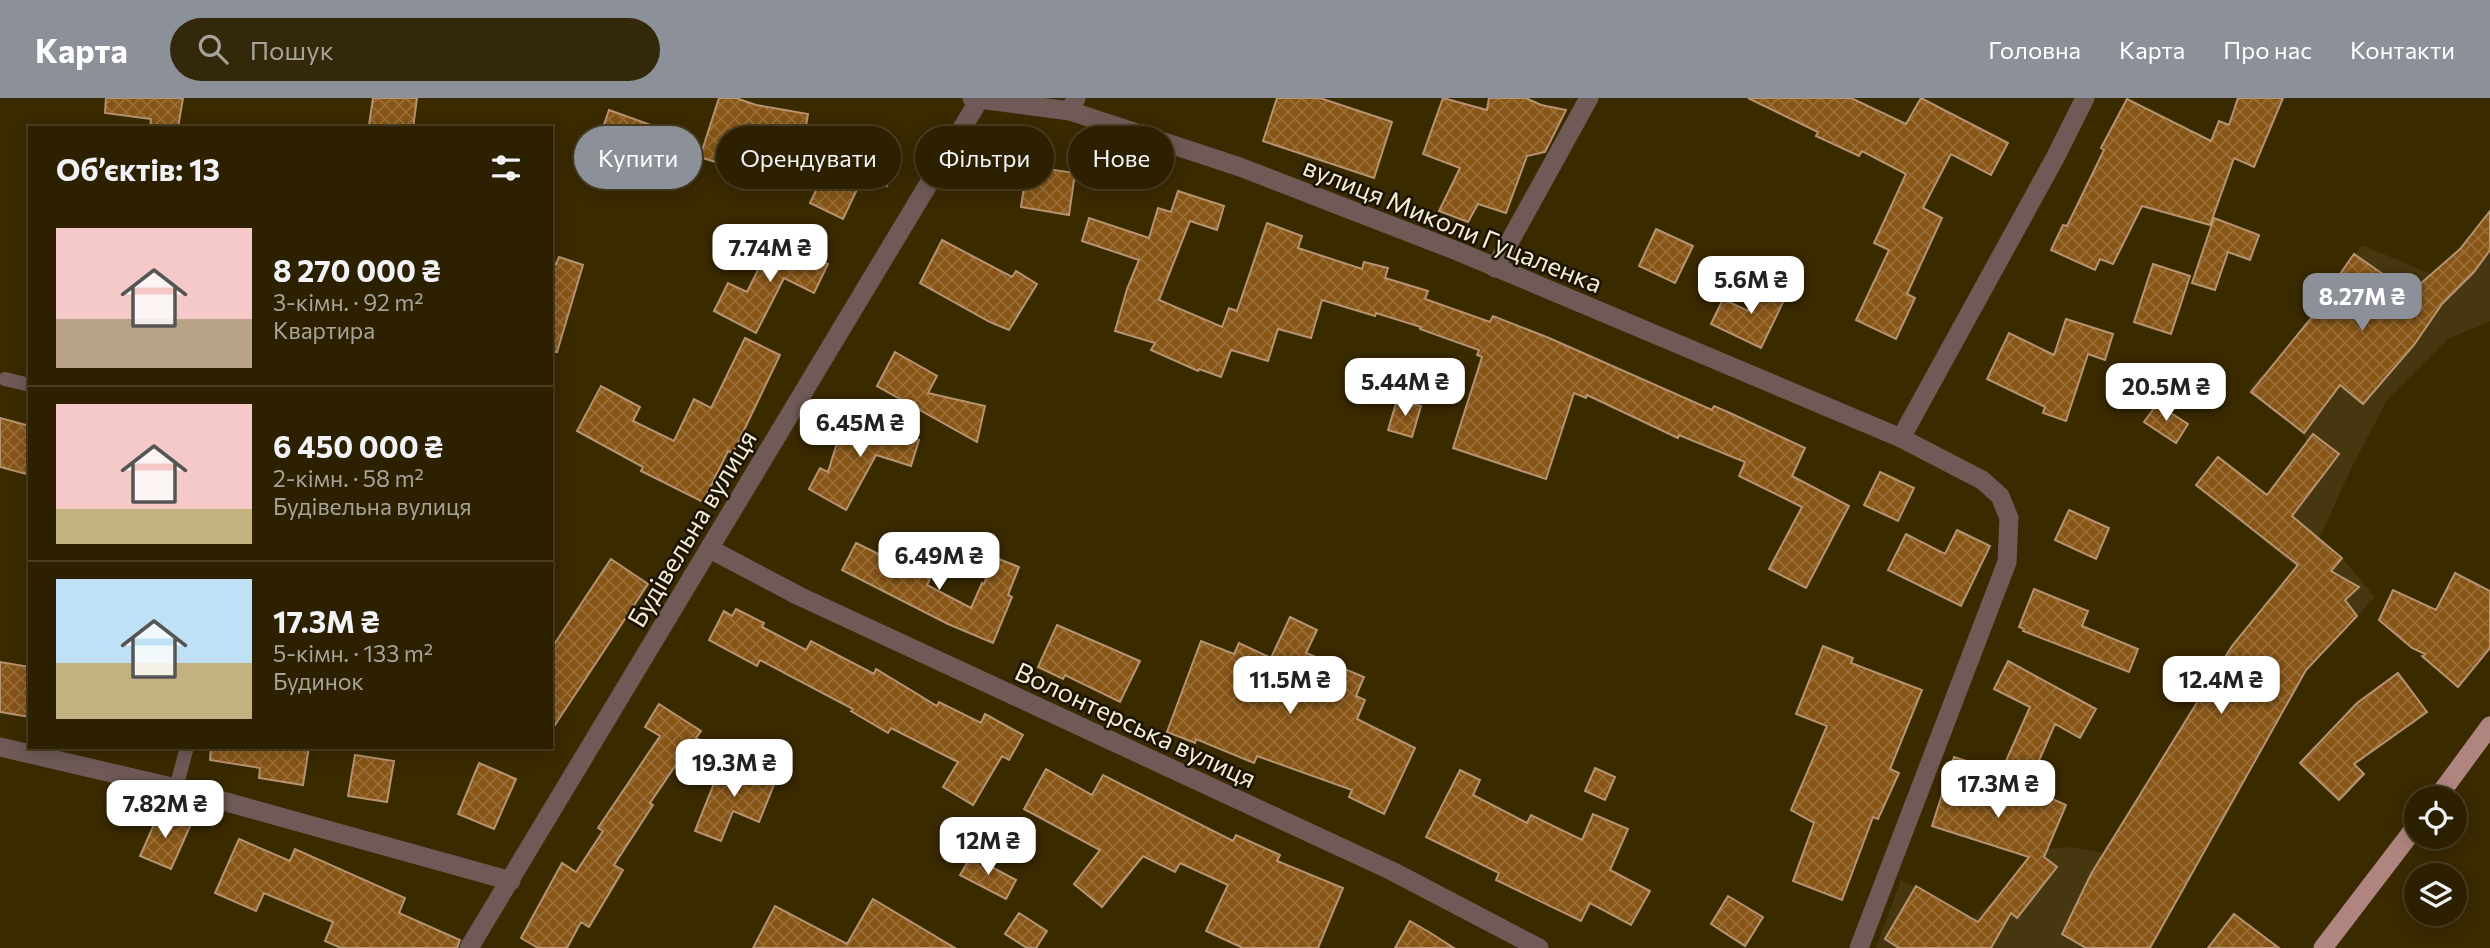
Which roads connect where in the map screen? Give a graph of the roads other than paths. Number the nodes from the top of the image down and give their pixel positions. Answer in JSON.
{"nodes":[{"id":1,"x":1589,"y":98,"type":"edge"},
{"id":2,"x":2085,"y":98,"type":"edge"},
{"id":3,"x":976,"y":99,"type":"edge"},
{"id":4,"x":1073,"y":105,"type":"edge"},
{"id":5,"x":1495,"y":268,"type":"junction"},
{"id":6,"x":5,"y":379,"type":"dead end"},
{"id":7,"x":28,"y":385,"type":"edge"},
{"id":8,"x":1901,"y":438,"type":"junction"},
{"id":9,"x":710,"y":549,"type":"junction"},
{"id":10,"x":2490,"y":726,"type":"edge"},
{"id":11,"x":0,"y":747,"type":"edge"},
{"id":12,"x":186,"y":749,"type":"edge"},
{"id":13,"x":2446,"y":786,"type":"edge"},
{"id":14,"x":176,"y":788,"type":"junction"},
{"id":15,"x":2404,"y":842,"type":"edge"},
{"id":16,"x":511,"y":881,"type":"junction"},
{"id":17,"x":469,"y":948,"type":"edge"},
{"id":18,"x":1539,"y":948,"type":"edge"},
{"id":19,"x":1859,"y":948,"type":"edge"},
{"id":20,"x":2323,"y":948,"type":"edge"}],
"edges":[{"from":1,"to":5,"type":"street"},
{"from":2,"to":8,"type":"street"},
{"from":3,"to":4,"type":"street","name":"вулиця Миколи Гуцаленка"},
{"from":3,"to":9,"type":"street","name":"Будівельна вулиця"},
{"from":4,"to":5,"type":"street","name":"вулиця Миколи Гуцаленка"},
{"from":5,"to":8,"type":"street","name":"вулиця Миколи Гуцаленка"},
{"from":6,"to":7,"type":"lane"},
{"from":8,"to":19,"type":"street","name":"вулиця Миколи Гуцаленка"},
{"from":9,"to":16,"type":"street","name":"Будівельна вулиця"},
{"from":9,"to":18,"type":"street","name":"Волонтерська вулиця"},
{"from":10,"to":13,"type":"main road"},
{"from":11,"to":14,"type":"street"},
{"from":12,"to":14,"type":"lane"},
{"from":14,"to":16,"type":"street"},
{"from":15,"to":20,"type":"main road"},
{"from":16,"to":17,"type":"street","name":"Будівельна вулиця"}]}
